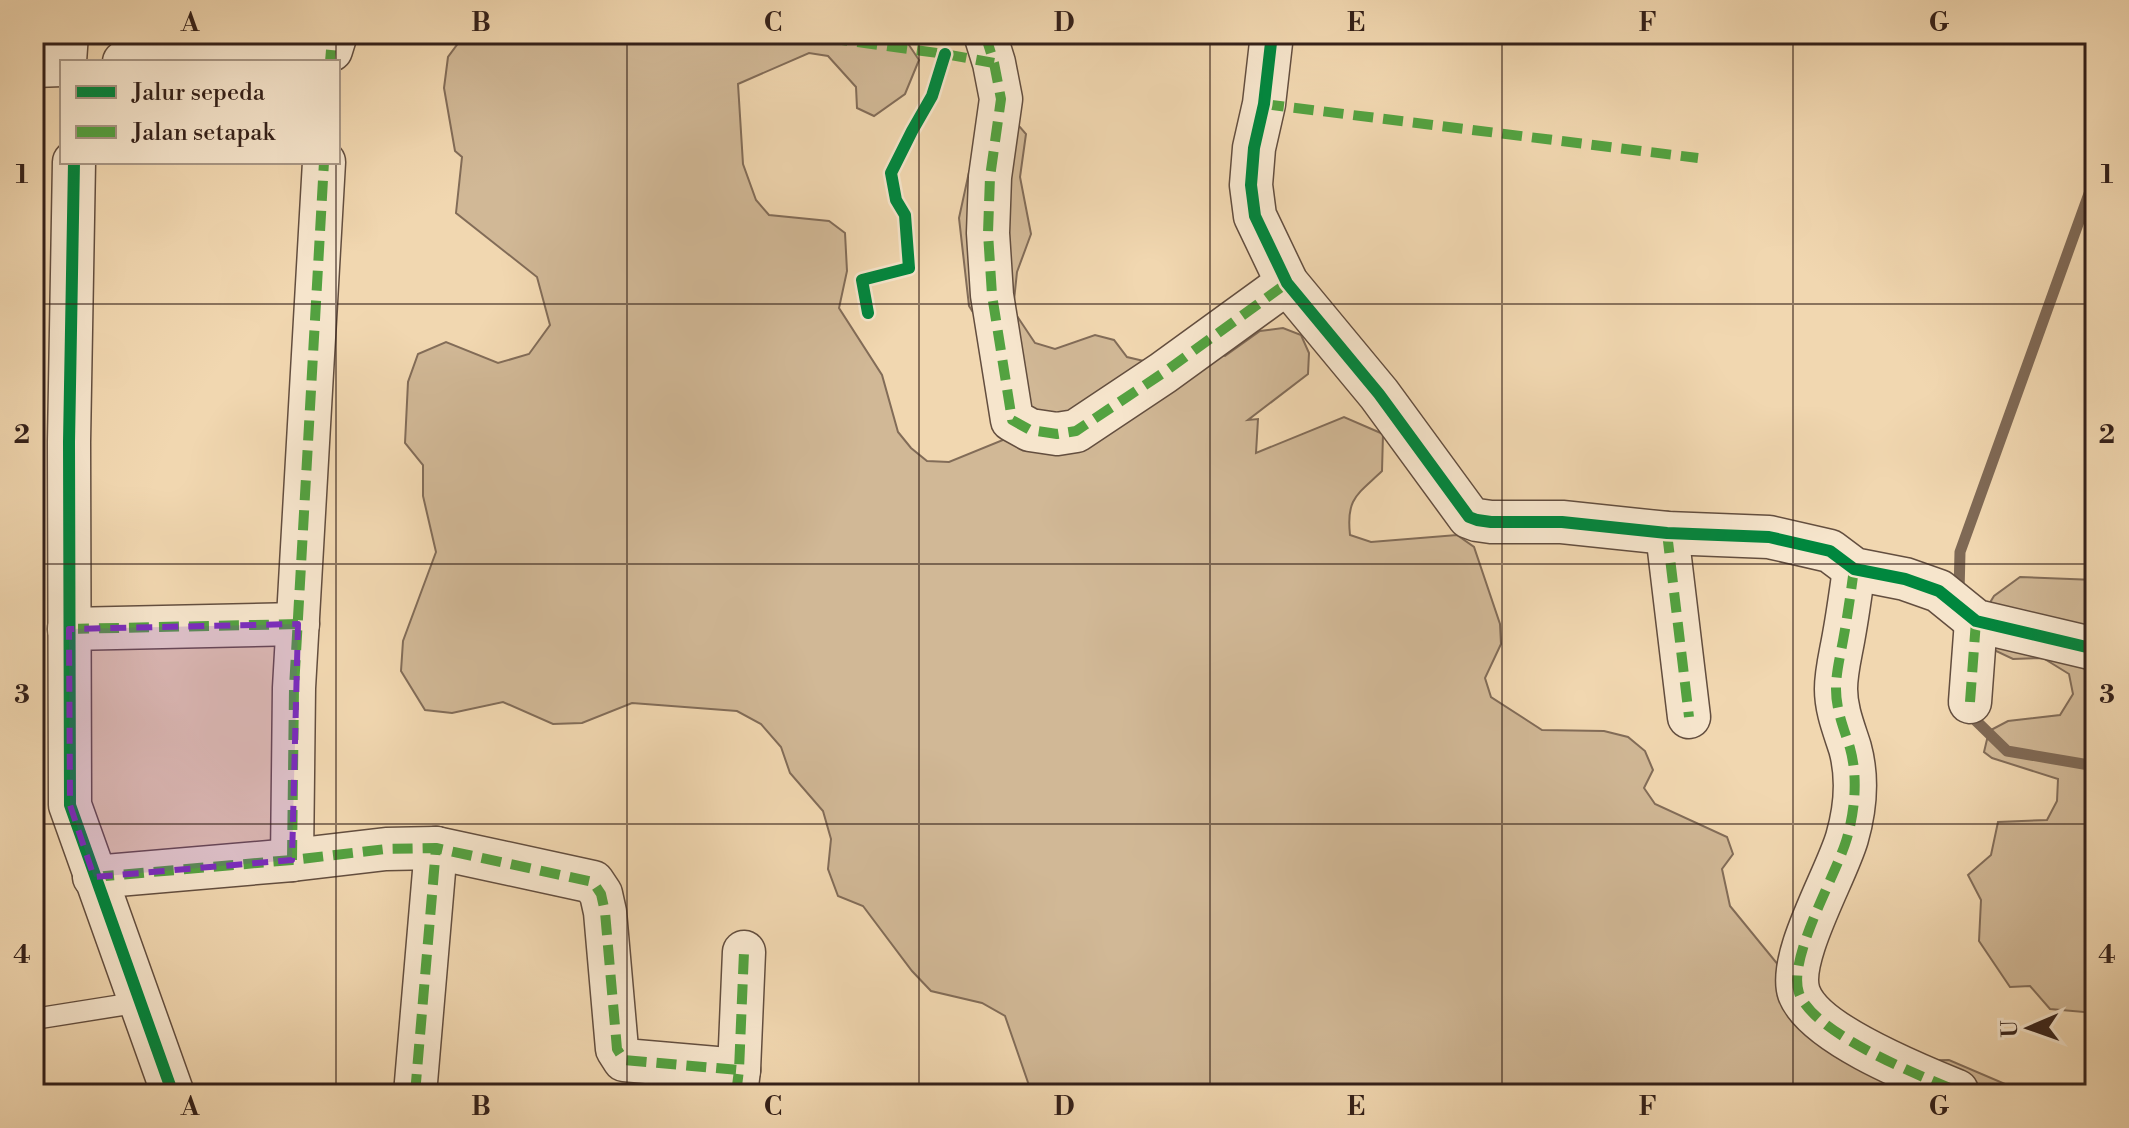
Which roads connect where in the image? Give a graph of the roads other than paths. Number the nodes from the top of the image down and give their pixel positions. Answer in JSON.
{"nodes":[{"id":1,"x":78,"y":34,"type":"edge"},
{"id":2,"x":985,"y":34,"type":"edge"},
{"id":3,"x":1272,"y":34,"type":"edge"},
{"id":4,"x":333,"y":49,"type":"edge"},
{"id":5,"x":76,"y":60,"type":"edge"},
{"id":6,"x":156,"y":60,"type":"edge"},
{"id":7,"x":60,"y":65,"type":"edge"},
{"id":8,"x":34,"y":66,"type":"edge"},
{"id":9,"x":74,"y":164,"type":"edge"},
{"id":10,"x":324,"y":164,"type":"edge"},
{"id":11,"x":1287,"y":283,"type":"junction"},
{"id":12,"x":1667,"y":533,"type":"junction"},
{"id":13,"x":1854,"y":569,"type":"junction"},
{"id":14,"x":1973,"y":619,"type":"junction"},
{"id":15,"x":298,"y":624,"type":"junction"},
{"id":16,"x":69,"y":629,"type":"junction"},
{"id":17,"x":2095,"y":649,"type":"edge"},
{"id":18,"x":1970,"y":702,"type":"dead end"},
{"id":19,"x":1689,"y":717,"type":"dead end"},
{"id":20,"x":52,"y":806,"type":"edge"},
{"id":21,"x":436,"y":848,"type":"junction"},
{"id":22,"x":292,"y":860,"type":"junction"},
{"id":23,"x":94,"y":877,"type":"junction"},
{"id":24,"x":744,"y":952,"type":"dead end"},
{"id":25,"x":141,"y":1002,"type":"junction"},
{"id":26,"x":34,"y":1019,"type":"edge"},
{"id":27,"x":737,"y":1082,"type":"edge"},
{"id":28,"x":1957,"y":1091,"type":"dead end"},
{"id":29,"x":173,"y":1094,"type":"edge"},
{"id":30,"x":415,"y":1094,"type":"edge"}],
"edges":[{"from":1,"to":5,"type":"lane"},
{"from":2,"to":11,"type":"street"},
{"from":3,"to":11,"type":"street"},
{"from":4,"to":6,"type":"street"},
{"from":7,"to":8,"type":"street"},
{"from":9,"to":16,"type":"street"},
{"from":10,"to":15,"type":"street"},
{"from":11,"to":12,"type":"street"},
{"from":12,"to":13,"type":"street"},
{"from":12,"to":19,"type":"street"},
{"from":13,"to":14,"type":"street"},
{"from":13,"to":28,"type":"street"},
{"from":14,"to":17,"type":"street"},
{"from":14,"to":18,"type":"street"},
{"from":15,"to":16,"type":"street"},
{"from":15,"to":22,"type":"street"},
{"from":16,"to":20,"type":"street"},
{"from":20,"to":23,"type":"street"},
{"from":21,"to":22,"type":"street"},
{"from":21,"to":27,"type":"street"},
{"from":21,"to":30,"type":"street"},
{"from":22,"to":23,"type":"street"},
{"from":23,"to":25,"type":"street"},
{"from":24,"to":27,"type":"street"},
{"from":25,"to":26,"type":"lane"},
{"from":25,"to":29,"type":"street"}]}
